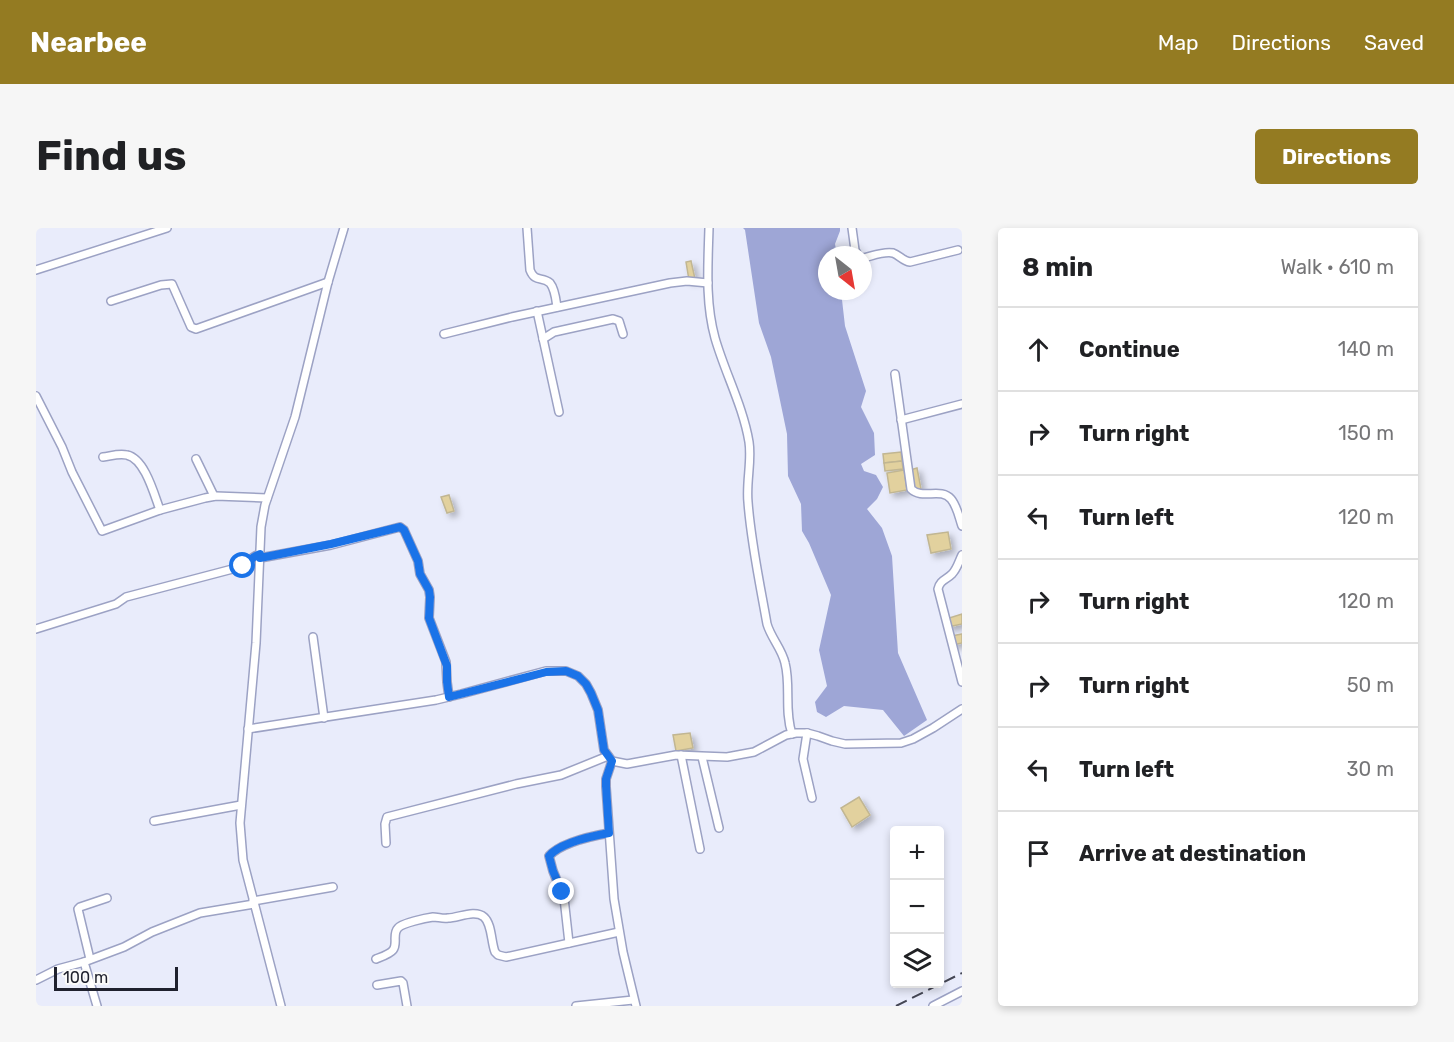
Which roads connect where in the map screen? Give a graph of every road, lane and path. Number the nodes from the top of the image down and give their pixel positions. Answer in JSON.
{"nodes":[{"id":1,"x":167,"y":228,"type":"edge"},
{"id":2,"x":344,"y":228,"type":"edge"},
{"id":3,"x":526,"y":228,"type":"edge"},
{"id":4,"x":709,"y":228,"type":"edge"},
{"id":5,"x":852,"y":228,"type":"edge"},
{"id":6,"x":854,"y":246,"type":"edge"},
{"id":7,"x":958,"y":250,"type":"dead end"},
{"id":8,"x":872,"y":256,"type":"edge"},
{"id":9,"x":36,"y":270,"type":"edge"},
{"id":10,"x":328,"y":282,"type":"junction"},
{"id":11,"x":708,"y":283,"type":"junction"},
{"id":12,"x":111,"y":301,"type":"dead end"},
{"id":13,"x":557,"y":307,"type":"junction"},
{"id":14,"x":537,"y":311,"type":"junction"},
{"id":15,"x":623,"y":333,"type":"dead end"},
{"id":16,"x":444,"y":334,"type":"dead end"},
{"id":17,"x":543,"y":339,"type":"junction"},
{"id":18,"x":895,"y":374,"type":"dead end"},
{"id":19,"x":36,"y":396,"type":"edge"},
{"id":20,"x":962,"y":404,"type":"edge"},
{"id":21,"x":560,"y":412,"type":"dead end"},
{"id":22,"x":901,"y":420,"type":"junction"},
{"id":23,"x":103,"y":457,"type":"dead end"},
{"id":24,"x":196,"y":459,"type":"dead end"},
{"id":25,"x":213,"y":496,"type":"junction"},
{"id":26,"x":267,"y":498,"type":"junction"},
{"id":27,"x":959,"y":507,"type":"edge"},
{"id":28,"x":160,"y":510,"type":"junction"},
{"id":29,"x":962,"y":526,"type":"edge"},
{"id":30,"x":962,"y":555,"type":"edge"},
{"id":31,"x":260,"y":556,"type":"junction"},
{"id":32,"x":36,"y":629,"type":"edge"},
{"id":33,"x":313,"y":637,"type":"dead end"},
{"id":34,"x":962,"y":682,"type":"edge"},
{"id":35,"x":449,"y":697,"type":"junction"},
{"id":36,"x":962,"y":709,"type":"edge"},
{"id":37,"x":324,"y":718,"type":"junction"},
{"id":38,"x":248,"y":729,"type":"junction"},
{"id":39,"x":807,"y":733,"type":"junction"},
{"id":40,"x":792,"y":734,"type":"junction"},
{"id":41,"x":681,"y":755,"type":"junction"},
{"id":42,"x":702,"y":757,"type":"junction"},
{"id":43,"x":610,"y":759,"type":"junction"},
{"id":44,"x":812,"y":798,"type":"dead end"},
{"id":45,"x":241,"y":805,"type":"junction"},
{"id":46,"x":154,"y":821,"type":"dead end"},
{"id":47,"x":719,"y":828,"type":"dead end"},
{"id":48,"x":609,"y":833,"type":"junction"},
{"id":49,"x":386,"y":843,"type":"dead end"},
{"id":50,"x":700,"y":849,"type":"dead end"},
{"id":51,"x":333,"y":886,"type":"dead end"},
{"id":52,"x":107,"y":898,"type":"dead end"},
{"id":53,"x":253,"y":902,"type":"junction"},
{"id":54,"x":619,"y":932,"type":"junction"},
{"id":55,"x":569,"y":943,"type":"junction"},
{"id":56,"x":376,"y":959,"type":"dead end"},
{"id":57,"x":87,"y":961,"type":"junction"},
{"id":58,"x":36,"y":980,"type":"edge"},
{"id":59,"x":377,"y":985,"type":"dead end"},
{"id":60,"x":962,"y":991,"type":"edge"},
{"id":61,"x":635,"y":1003,"type":"edge"},
{"id":62,"x":96,"y":1006,"type":"edge"},
{"id":63,"x":280,"y":1006,"type":"edge"},
{"id":64,"x":407,"y":1006,"type":"edge"},
{"id":65,"x":576,"y":1006,"type":"edge"},
{"id":66,"x":933,"y":1006,"type":"edge"}],
"edges":[{"from":1,"to":9,"type":"street"},
{"from":2,"to":10,"type":"street"},
{"from":3,"to":13,"type":"street"},
{"from":4,"to":11,"type":"street"},
{"from":5,"to":6,"type":"street"},
{"from":7,"to":8,"type":"street"},
{"from":10,"to":12,"type":"street"},
{"from":10,"to":26,"type":"street"},
{"from":11,"to":13,"type":"street"},
{"from":11,"to":40,"type":"street"},
{"from":13,"to":14,"type":"street"},
{"from":14,"to":16,"type":"street"},
{"from":14,"to":17,"type":"street"},
{"from":15,"to":17,"type":"street"},
{"from":17,"to":21,"type":"street"},
{"from":18,"to":22,"type":"street"},
{"from":19,"to":28,"type":"street"},
{"from":20,"to":22,"type":"street"},
{"from":22,"to":27,"type":"street"},
{"from":23,"to":28,"type":"street"},
{"from":24,"to":25,"type":"street"},
{"from":25,"to":26,"type":"street"},
{"from":25,"to":28,"type":"street"},
{"from":26,"to":31,"type":"street"},
{"from":27,"to":29,"type":"street"},
{"from":30,"to":34,"type":"street"},
{"from":31,"to":32,"type":"street"},
{"from":31,"to":35,"type":"street"},
{"from":31,"to":38,"type":"street"},
{"from":33,"to":37,"type":"street"},
{"from":35,"to":37,"type":"street"},
{"from":35,"to":43,"type":"street"},
{"from":36,"to":39,"type":"street"},
{"from":37,"to":38,"type":"street"},
{"from":38,"to":45,"type":"street"},
{"from":39,"to":40,"type":"street"},
{"from":39,"to":44,"type":"street"},
{"from":40,"to":42,"type":"street"},
{"from":41,"to":42,"type":"street"},
{"from":41,"to":43,"type":"street"},
{"from":41,"to":50,"type":"street"},
{"from":42,"to":47,"type":"street"},
{"from":43,"to":48,"type":"street"},
{"from":43,"to":49,"type":"street"},
{"from":45,"to":46,"type":"street"},
{"from":45,"to":53,"type":"street"},
{"from":48,"to":54,"type":"street"},
{"from":48,"to":55,"type":"street"},
{"from":51,"to":53,"type":"street"},
{"from":52,"to":57,"type":"street"},
{"from":53,"to":57,"type":"street"},
{"from":53,"to":63,"type":"street"},
{"from":54,"to":55,"type":"street"},
{"from":54,"to":61,"type":"street"},
{"from":55,"to":56,"type":"street"},
{"from":57,"to":58,"type":"street"},
{"from":57,"to":62,"type":"street"},
{"from":59,"to":64,"type":"street"},
{"from":60,"to":66,"type":"street"},
{"from":61,"to":65,"type":"street"}]}
